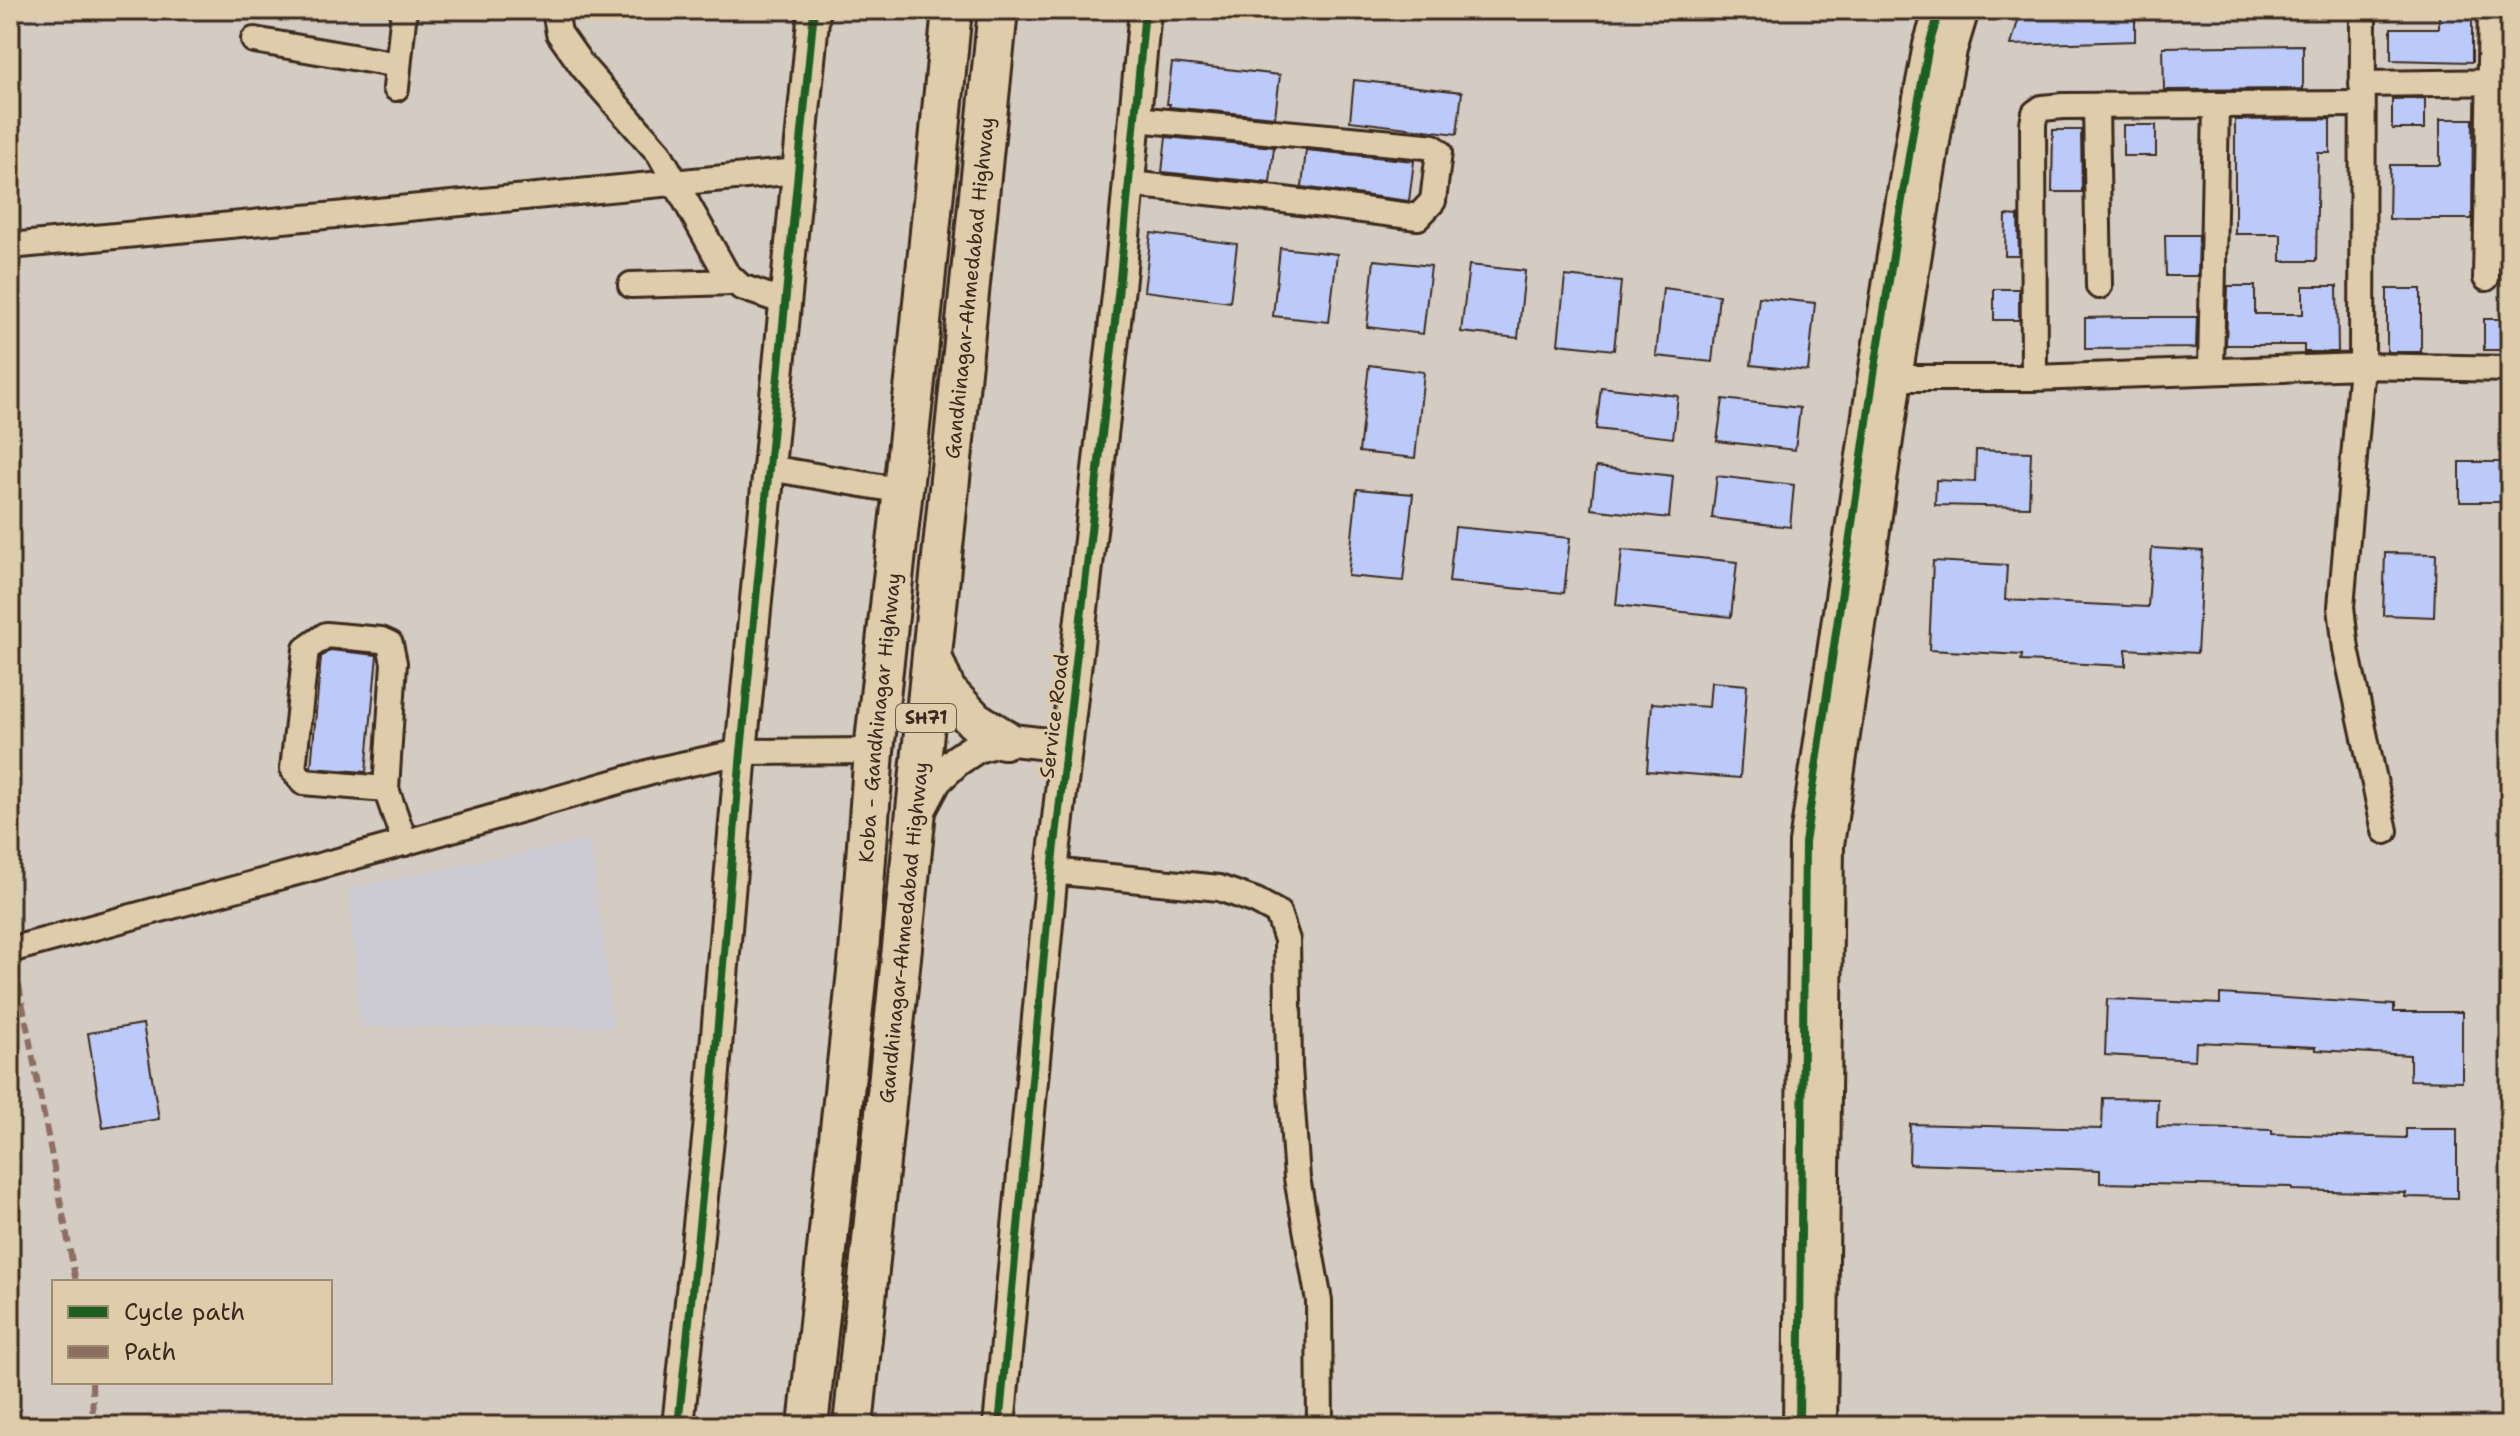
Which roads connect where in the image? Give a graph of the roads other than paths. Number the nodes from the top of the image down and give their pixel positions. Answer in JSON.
{"nodes":[{"id":1,"x":388,"y":10,"type":"edge"},
{"id":2,"x":404,"y":10,"type":"edge"},
{"id":3,"x":555,"y":10,"type":"edge"},
{"id":4,"x":814,"y":10,"type":"edge"},
{"id":5,"x":952,"y":10,"type":"edge"},
{"id":6,"x":998,"y":10,"type":"edge"},
{"id":7,"x":1145,"y":10,"type":"edge"},
{"id":8,"x":1940,"y":10,"type":"edge"},
{"id":9,"x":1963,"y":10,"type":"edge"},
{"id":10,"x":2363,"y":10,"type":"edge"},
{"id":11,"x":2491,"y":10,"type":"edge"},
{"id":12,"x":254,"y":40,"type":"dead end"},
{"id":13,"x":389,"y":75,"type":"junction"},
{"id":14,"x":2500,"y":82,"type":"edge"},
{"id":15,"x":2362,"y":94,"type":"junction"},
{"id":16,"x":2216,"y":105,"type":"junction"},
{"id":17,"x":2096,"y":106,"type":"junction"},
{"id":18,"x":1135,"y":119,"type":"junction"},
{"id":19,"x":798,"y":171,"type":"junction"},
{"id":20,"x":675,"y":183,"type":"junction"},
{"id":21,"x":1129,"y":184,"type":"junction"},
{"id":22,"x":10,"y":246,"type":"edge"},
{"id":23,"x":2486,"y":278,"type":"dead end"},
{"id":24,"x":734,"y":282,"type":"junction"},
{"id":25,"x":631,"y":285,"type":"dead end"},
{"id":26,"x":2099,"y":286,"type":"dead end"},
{"id":27,"x":785,"y":302,"type":"junction"},
{"id":28,"x":2362,"y":366,"type":"junction"},
{"id":29,"x":2510,"y":369,"type":"edge"},
{"id":30,"x":2211,"y":371,"type":"junction"},
{"id":31,"x":1896,"y":378,"type":"junction"},
{"id":32,"x":2034,"y":378,"type":"junction"},
{"id":33,"x":769,"y":468,"type":"junction"},
{"id":34,"x":903,"y":491,"type":"junction"},
{"id":35,"x":932,"y":657,"type":"junction"},
{"id":36,"x":1004,"y":739,"type":"junction"},
{"id":37,"x":1065,"y":746,"type":"junction"},
{"id":38,"x":874,"y":751,"type":"junction"},
{"id":39,"x":741,"y":752,"type":"junction"},
{"id":40,"x":386,"y":789,"type":"junction"},
{"id":41,"x":915,"y":818,"type":"junction"},
{"id":42,"x":2385,"y":831,"type":"dead end"},
{"id":43,"x":405,"y":843,"type":"junction"},
{"id":44,"x":1052,"y":871,"type":"junction"},
{"id":45,"x":10,"y":950,"type":"edge"},
{"id":46,"x":678,"y":1426,"type":"edge"},
{"id":47,"x":808,"y":1426,"type":"edge"},
{"id":48,"x":853,"y":1426,"type":"edge"},
{"id":49,"x":999,"y":1426,"type":"edge"},
{"id":50,"x":1320,"y":1426,"type":"edge"},
{"id":51,"x":1799,"y":1426,"type":"edge"},
{"id":52,"x":1821,"y":1426,"type":"edge"}],
"edges":[{"from":1,"to":13,"type":"street"},
{"from":2,"to":13,"type":"street"},
{"from":3,"to":20,"type":"street"},
{"from":4,"to":19,"type":"street"},
{"from":5,"to":34,"type":"main road","name":"Koba - Gandhinagar Highway","number":"SH71"},
{"from":6,"to":35,"type":"main road","name":"Gandhinagar-Ahmedabad Highway","number":"SH71"},
{"from":7,"to":18,"type":"street","name":"Service Road"},
{"from":8,"to":51,"type":"street"},
{"from":9,"to":31,"type":"street"},
{"from":10,"to":15,"type":"street"},
{"from":11,"to":14,"type":"street"},
{"from":12,"to":13,"type":"street"},
{"from":14,"to":15,"type":"street"},
{"from":14,"to":23,"type":"street"},
{"from":15,"to":16,"type":"street"},
{"from":15,"to":28,"type":"street"},
{"from":16,"to":17,"type":"street"},
{"from":16,"to":30,"type":"street"},
{"from":17,"to":26,"type":"street"},
{"from":17,"to":32,"type":"street"},
{"from":18,"to":21,"type":"street","name":"Service Road"},
{"from":18,"to":21,"type":"street"},
{"from":19,"to":20,"type":"street"},
{"from":19,"to":27,"type":"street"},
{"from":20,"to":22,"type":"street"},
{"from":20,"to":24,"type":"street"},
{"from":21,"to":37,"type":"street","name":"Service Road"},
{"from":24,"to":25,"type":"street"},
{"from":24,"to":27,"type":"street"},
{"from":27,"to":33,"type":"street"},
{"from":28,"to":29,"type":"street"},
{"from":28,"to":30,"type":"street"},
{"from":28,"to":42,"type":"street"},
{"from":30,"to":32,"type":"street"},
{"from":31,"to":32,"type":"street"},
{"from":31,"to":52,"type":"street"},
{"from":33,"to":34,"type":"street"},
{"from":33,"to":39,"type":"street"},
{"from":34,"to":38,"type":"main road","name":"Koba - Gandhinagar Highway","number":"SH71"},
{"from":35,"to":36,"type":"main road"},
{"from":35,"to":41,"type":"main road","name":"Gandhinagar-Ahmedabad Highway","number":"SH71"},
{"from":36,"to":37,"type":"street"},
{"from":36,"to":41,"type":"street"},
{"from":37,"to":44,"type":"street","name":"Service Road"},
{"from":38,"to":39,"type":"street"},
{"from":38,"to":47,"type":"main road","name":"Koba - Gandhinagar Highway","number":"SH71"},
{"from":39,"to":43,"type":"street"},
{"from":39,"to":46,"type":"street"},
{"from":40,"to":40,"type":"street"},
{"from":40,"to":43,"type":"street"},
{"from":41,"to":48,"type":"main road","name":"Gandhinagar-Ahmedabad Highway","number":"SH71"},
{"from":43,"to":45,"type":"street"},
{"from":44,"to":49,"type":"street","name":"Service Road"},
{"from":44,"to":50,"type":"street"}]}
